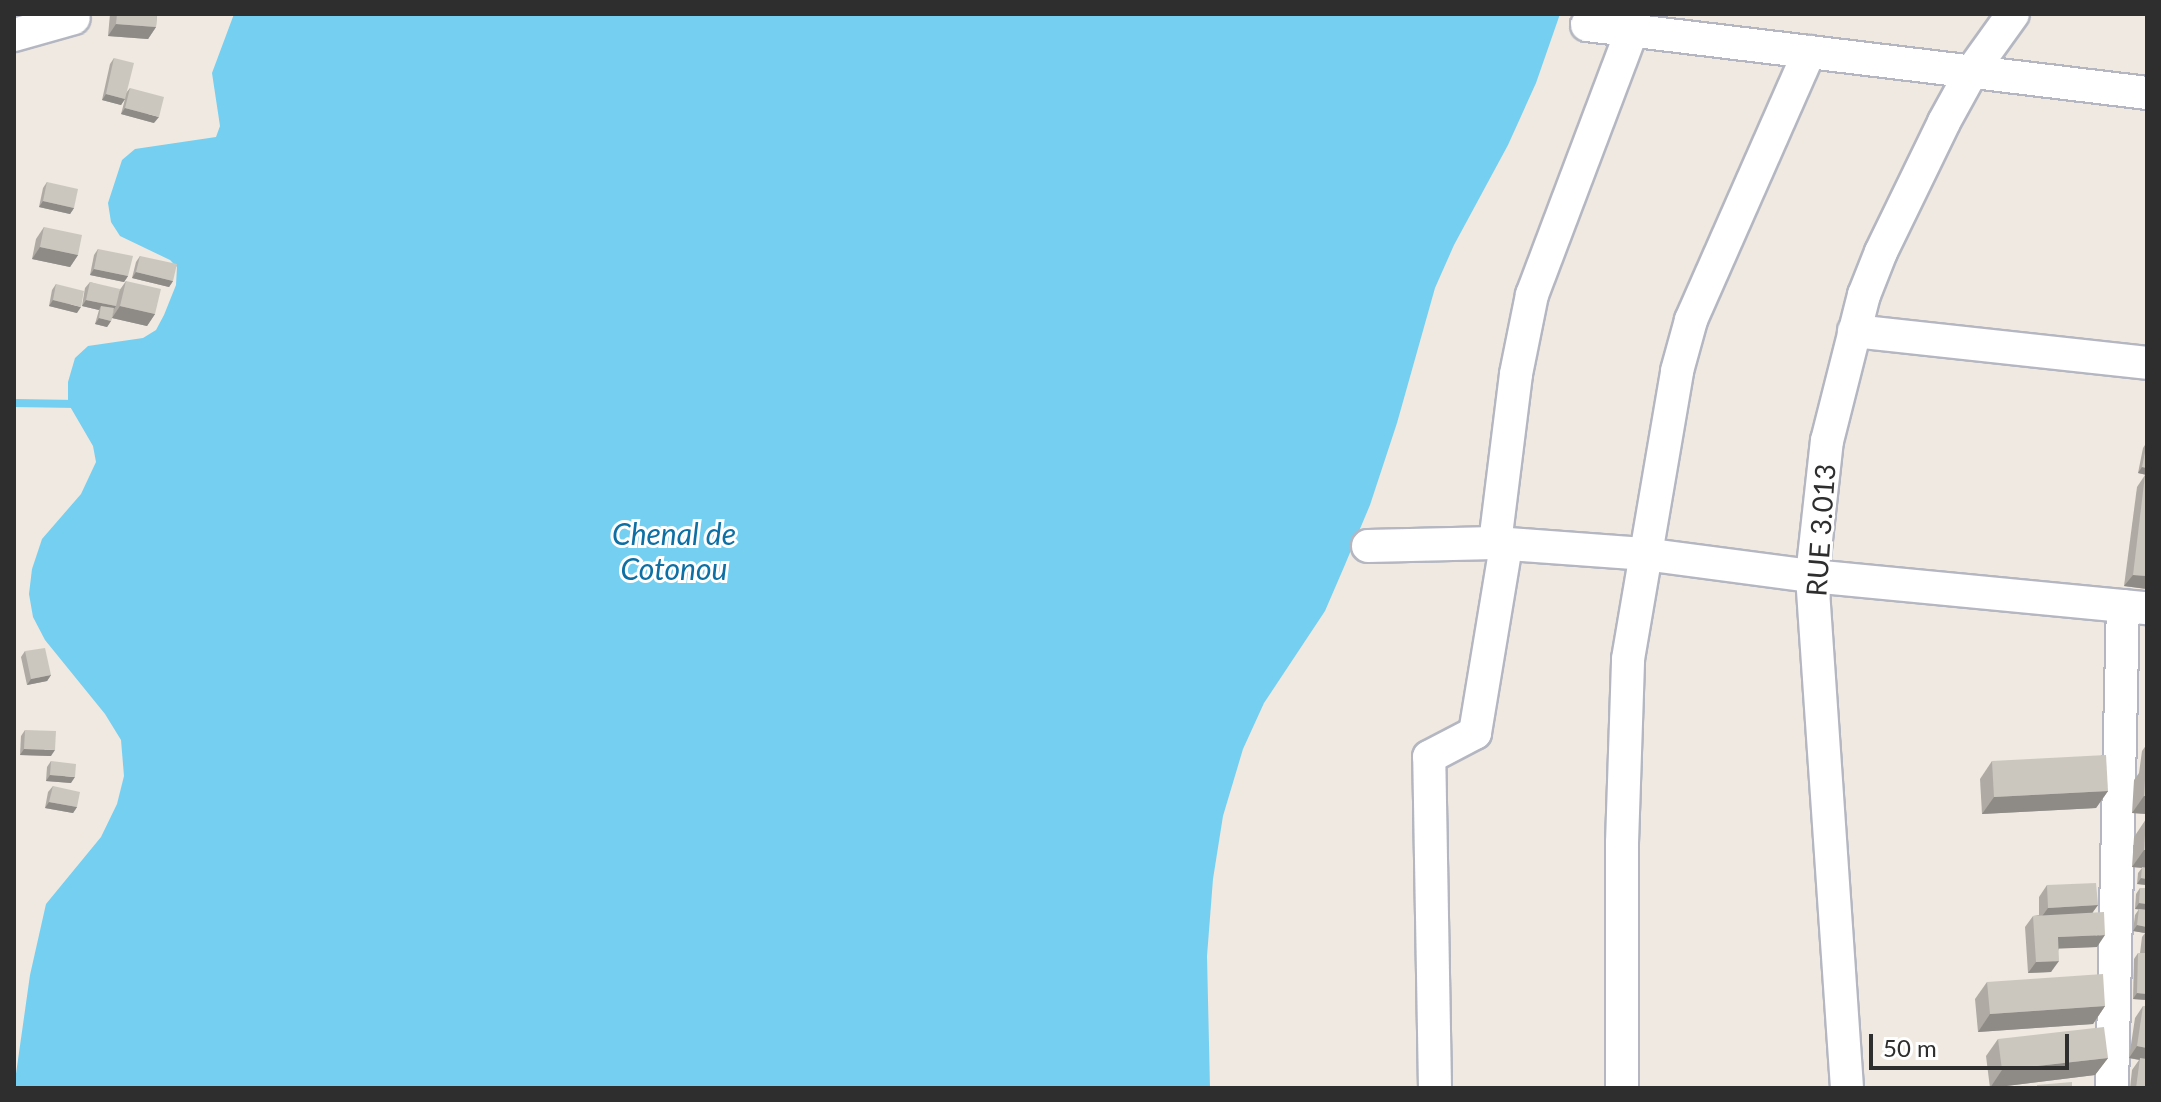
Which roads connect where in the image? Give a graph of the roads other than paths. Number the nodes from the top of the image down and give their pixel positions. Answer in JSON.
{"nodes":[{"id":1,"x":2013,"y":14,"type":"edge"},
{"id":2,"x":74,"y":18,"type":"dead end"},
{"id":3,"x":1587,"y":25,"type":"dead end"},
{"id":4,"x":1632,"y":31,"type":"junction"},
{"id":5,"x":14,"y":35,"type":"edge"},
{"id":6,"x":1809,"y":52,"type":"junction"},
{"id":7,"x":1972,"y":71,"type":"junction"},
{"id":8,"x":2147,"y":93,"type":"edge"},
{"id":9,"x":1854,"y":331,"type":"junction"},
{"id":10,"x":2147,"y":363,"type":"edge"},
{"id":11,"x":1500,"y":544,"type":"junction"},
{"id":12,"x":1368,"y":546,"type":"dead end"},
{"id":13,"x":1644,"y":554,"type":"junction"},
{"id":14,"x":1812,"y":576,"type":"junction"},
{"id":15,"x":2135,"y":607,"type":"edge"},
{"id":16,"x":1435,"y":1088,"type":"edge"},
{"id":17,"x":1622,"y":1088,"type":"edge"},
{"id":18,"x":1847,"y":1088,"type":"edge"},
{"id":19,"x":2112,"y":1088,"type":"edge"}],
"edges":[{"from":1,"to":7,"type":"street","name":"RUE 3.013"},
{"from":2,"to":5,"type":"street"},
{"from":3,"to":4,"type":"street"},
{"from":4,"to":6,"type":"street"},
{"from":4,"to":11,"type":"street"},
{"from":6,"to":7,"type":"street"},
{"from":6,"to":13,"type":"street"},
{"from":7,"to":8,"type":"street"},
{"from":7,"to":9,"type":"street","name":"RUE 3.013"},
{"from":9,"to":10,"type":"street"},
{"from":9,"to":14,"type":"street","name":"RUE 3.013"},
{"from":11,"to":12,"type":"street"},
{"from":11,"to":13,"type":"street"},
{"from":11,"to":16,"type":"street"},
{"from":13,"to":14,"type":"street"},
{"from":13,"to":17,"type":"street"},
{"from":14,"to":15,"type":"street"},
{"from":14,"to":18,"type":"street","name":"RUE 3.013"},
{"from":15,"to":19,"type":"street"}]}
